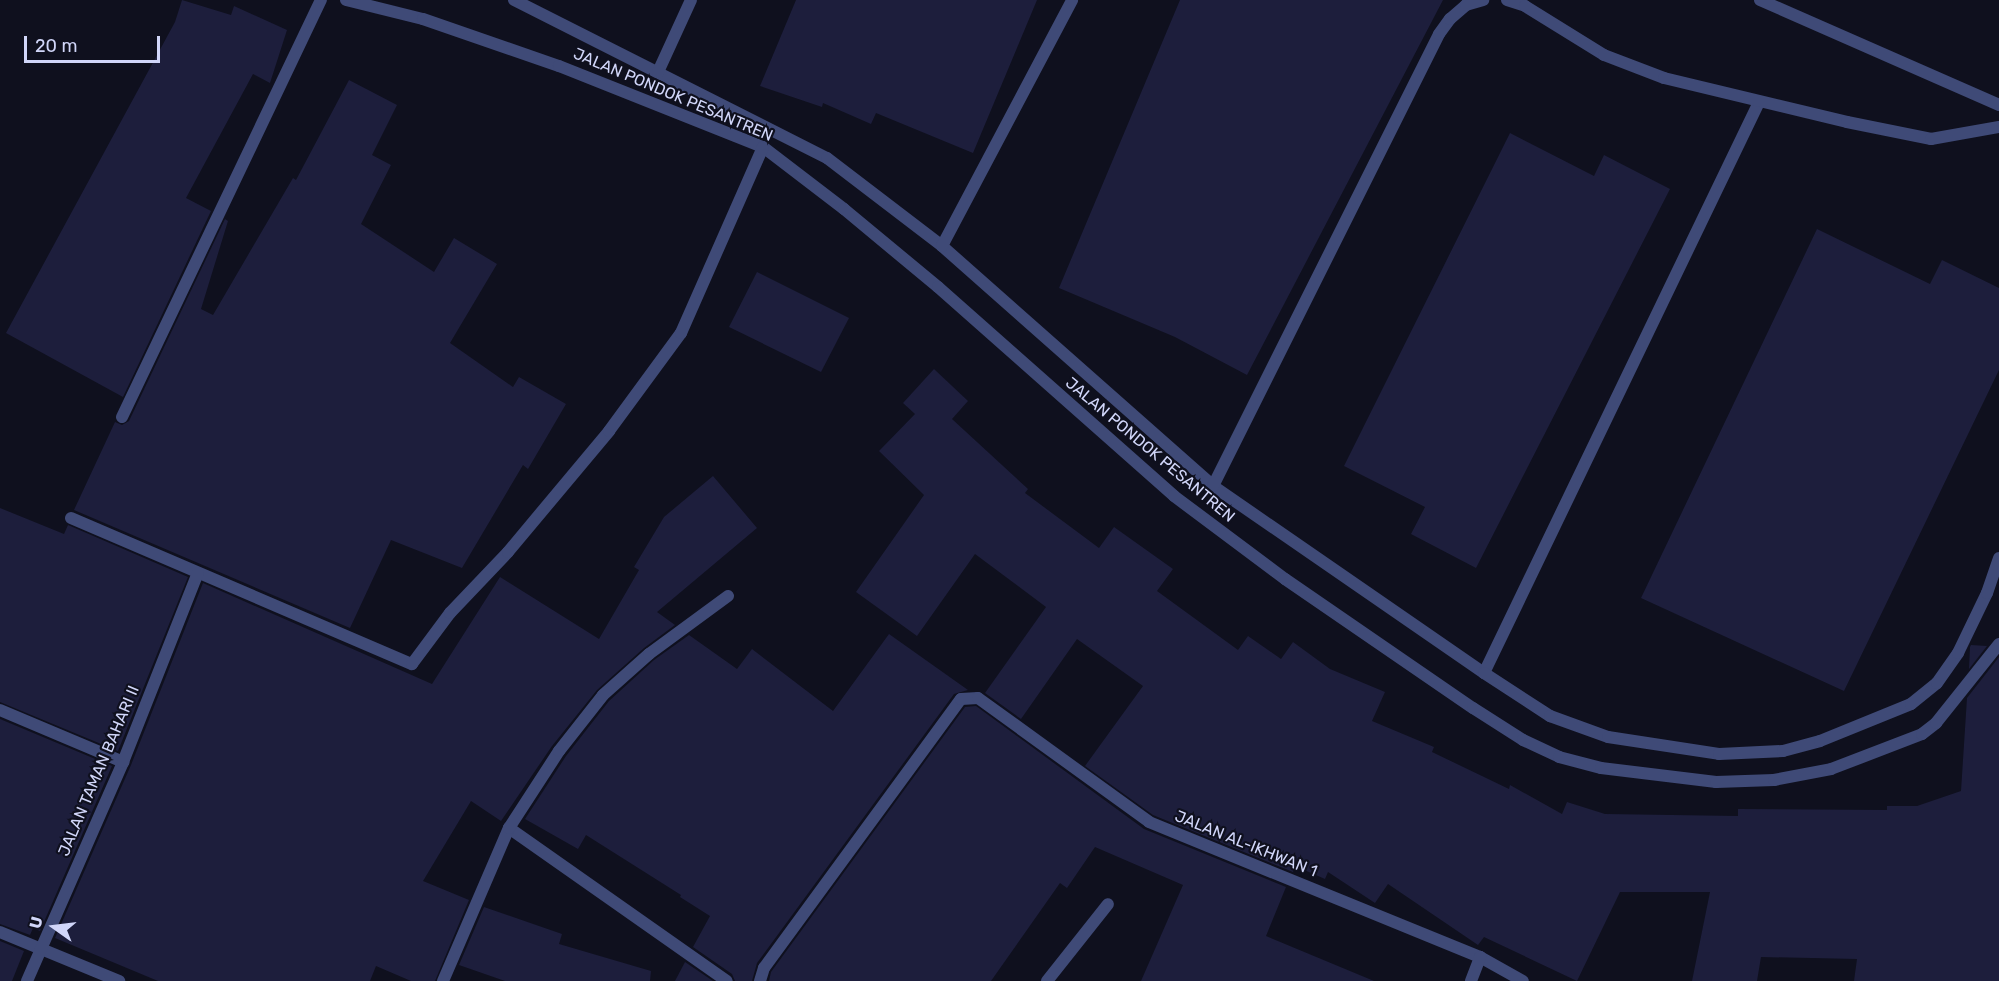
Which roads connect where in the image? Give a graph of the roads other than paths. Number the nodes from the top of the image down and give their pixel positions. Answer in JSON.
{"nodes":[{"id":1,"x":321,"y":0,"type":"edge"},
{"id":2,"x":346,"y":0,"type":"edge"},
{"id":3,"x":514,"y":0,"type":"edge"},
{"id":4,"x":691,"y":0,"type":"edge"},
{"id":5,"x":1072,"y":0,"type":"edge"},
{"id":6,"x":1483,"y":0,"type":"edge"},
{"id":7,"x":1507,"y":0,"type":"edge"},
{"id":8,"x":1760,"y":0,"type":"edge"},
{"id":9,"x":658,"y":72,"type":"junction"},
{"id":10,"x":1759,"y":102,"type":"junction"},
{"id":11,"x":1999,"y":105,"type":"edge"},
{"id":12,"x":1999,"y":127,"type":"edge"},
{"id":13,"x":763,"y":147,"type":"junction"},
{"id":14,"x":942,"y":246,"type":"junction"},
{"id":15,"x":122,"y":417,"type":"dead end"},
{"id":16,"x":1213,"y":486,"type":"junction"},
{"id":17,"x":71,"y":518,"type":"dead end"},
{"id":18,"x":1999,"y":558,"type":"edge"},
{"id":19,"x":198,"y":573,"type":"junction"},
{"id":20,"x":728,"y":596,"type":"dead end"},
{"id":21,"x":1999,"y":644,"type":"edge"},
{"id":22,"x":1484,"y":673,"type":"junction"},
{"id":23,"x":0,"y":710,"type":"edge"},
{"id":24,"x":123,"y":762,"type":"junction"},
{"id":25,"x":509,"y":828,"type":"junction"},
{"id":26,"x":1108,"y":903,"type":"dead end"},
{"id":27,"x":0,"y":932,"type":"edge"},
{"id":28,"x":42,"y":949,"type":"junction"},
{"id":29,"x":1480,"y":957,"type":"junction"},
{"id":30,"x":27,"y":981,"type":"edge"},
{"id":31,"x":119,"y":981,"type":"edge"},
{"id":32,"x":443,"y":981,"type":"edge"},
{"id":33,"x":727,"y":981,"type":"edge"},
{"id":34,"x":760,"y":981,"type":"edge"},
{"id":35,"x":1047,"y":981,"type":"edge"},
{"id":36,"x":1472,"y":981,"type":"edge"},
{"id":37,"x":1523,"y":981,"type":"edge"}],
"edges":[{"from":1,"to":15,"type":"street"},
{"from":2,"to":13,"type":"street","name":"JALAN PONDOK PESANTREN"},
{"from":3,"to":9,"type":"street"},
{"from":4,"to":9,"type":"street"},
{"from":5,"to":14,"type":"street"},
{"from":6,"to":16,"type":"street"},
{"from":7,"to":10,"type":"street"},
{"from":8,"to":11,"type":"street"},
{"from":9,"to":14,"type":"street"},
{"from":10,"to":12,"type":"street"},
{"from":10,"to":22,"type":"street"},
{"from":13,"to":19,"type":"street"},
{"from":13,"to":21,"type":"street","name":"JALAN PONDOK PESANTREN"},
{"from":14,"to":16,"type":"street"},
{"from":16,"to":22,"type":"street"},
{"from":17,"to":19,"type":"street"},
{"from":18,"to":22,"type":"street"},
{"from":19,"to":24,"type":"street","name":"JALAN TAMAN BAHARI II"},
{"from":20,"to":25,"type":"street"},
{"from":23,"to":24,"type":"street"},
{"from":24,"to":28,"type":"street","name":"JALAN TAMAN BAHARI II"},
{"from":25,"to":32,"type":"street"},
{"from":25,"to":33,"type":"street"},
{"from":26,"to":35,"type":"street"},
{"from":27,"to":28,"type":"street"},
{"from":28,"to":30,"type":"street","name":"JALAN TAMAN BAHARI II"},
{"from":28,"to":31,"type":"street"},
{"from":29,"to":34,"type":"street","name":"JALAN AL-IKHWAN 1"},
{"from":29,"to":36,"type":"street"},
{"from":29,"to":37,"type":"street","name":"JALAN AL-IKHWAN 1"}]}
